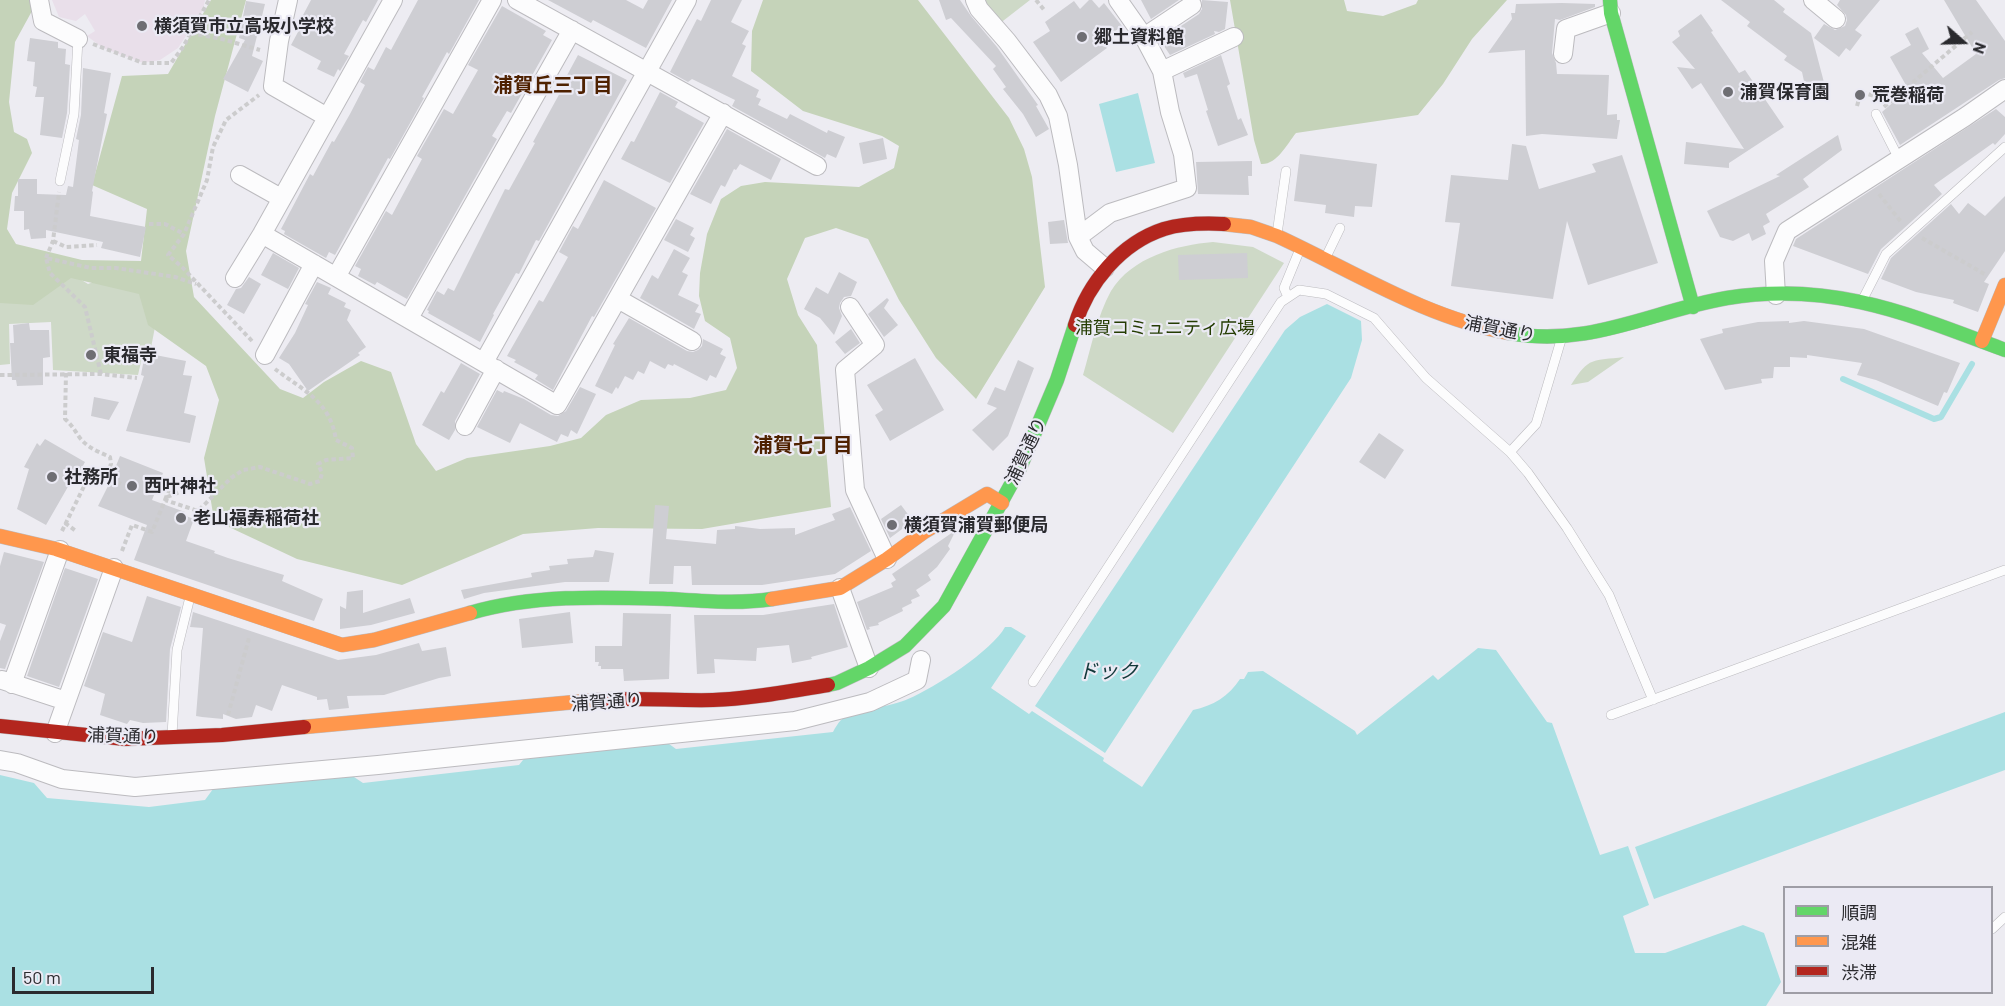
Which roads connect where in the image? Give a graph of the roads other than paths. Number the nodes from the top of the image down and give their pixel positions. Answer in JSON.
{"nodes":[{"id":1,"x":39,"y":0,"type":"edge"},
{"id":2,"x":288,"y":0,"type":"edge"},
{"id":3,"x":393,"y":0,"type":"edge"},
{"id":4,"x":492,"y":0,"type":"edge"},
{"id":5,"x":517,"y":0,"type":"edge"},
{"id":6,"x":687,"y":0,"type":"edge"},
{"id":7,"x":975,"y":0,"type":"edge"},
{"id":8,"x":1118,"y":0,"type":"edge"},
{"id":9,"x":1813,"y":0,"type":"edge"},
{"id":10,"x":1192,"y":5,"type":"dead end"},
{"id":11,"x":1611,"y":6,"type":"edge"},
{"id":12,"x":1836,"y":19,"type":"dead end"},
{"id":13,"x":572,"y":30,"type":"junction"},
{"id":14,"x":1144,"y":37,"type":"junction"},
{"id":15,"x":1234,"y":37,"type":"dead end"},
{"id":16,"x":78,"y":39,"type":"joint"},
{"id":17,"x":1563,"y":54,"type":"dead end"},
{"id":18,"x":647,"y":71,"type":"junction"},
{"id":19,"x":1162,"y":71,"type":"junction"},
{"id":20,"x":2005,"y":88,"type":"edge"},
{"id":21,"x":723,"y":113,"type":"junction"},
{"id":22,"x":1876,"y":114,"type":"road end"},
{"id":23,"x":327,"y":117,"type":"junction"},
{"id":24,"x":2005,"y":147,"type":"edge"},
{"id":25,"x":1899,"y":159,"type":"junction"},
{"id":26,"x":817,"y":166,"type":"dead end"},
{"id":27,"x":1286,"y":171,"type":"dead end"},
{"id":28,"x":240,"y":175,"type":"dead end"},
{"id":29,"x":60,"y":181,"type":"road end"},
{"id":30,"x":282,"y":198,"type":"junction"},
{"id":31,"x":1340,"y":228,"type":"dead end"},
{"id":32,"x":262,"y":234,"type":"junction"},
{"id":33,"x":1277,"y":236,"type":"junction"},
{"id":34,"x":1078,"y":237,"type":"junction"},
{"id":35,"x":1301,"y":247,"type":"junction"},
{"id":36,"x":1325,"y":259,"type":"junction"},
{"id":37,"x":314,"y":264,"type":"junction"},
{"id":38,"x":1105,"y":268,"type":"junction"},
{"id":39,"x":336,"y":277,"type":"junction"},
{"id":40,"x":235,"y":278,"type":"dead end"},
{"id":41,"x":2005,"y":285,"type":"edge"},
{"id":42,"x":1776,"y":295,"type":"junction"},
{"id":43,"x":1288,"y":297,"type":"junction"},
{"id":44,"x":618,"y":298,"type":"junction"},
{"id":45,"x":1862,"y":303,"type":"junction"},
{"id":46,"x":849,"y":307,"type":"dead end"},
{"id":47,"x":1693,"y":307,"type":"junction"},
{"id":48,"x":410,"y":318,"type":"junction"},
{"id":49,"x":1562,"y":338,"type":"junction"},
{"id":50,"x":692,"y":341,"type":"dead end"},
{"id":51,"x":1982,"y":342,"type":"junction"},
{"id":52,"x":2005,"y":350,"type":"edge"},
{"id":53,"x":265,"y":355,"type":"road end"},
{"id":54,"x":490,"y":365,"type":"junction"},
{"id":55,"x":465,"y":426,"type":"dead end"},
{"id":56,"x":1510,"y":452,"type":"junction"},
{"id":57,"x":1002,"y":503,"type":"junction"},
{"id":58,"x":0,"y":536,"type":"edge"},
{"id":59,"x":58,"y":549,"type":"junction"},
{"id":60,"x":887,"y":559,"type":"junction"},
{"id":61,"x":114,"y":568,"type":"junction"},
{"id":62,"x":2005,"y":570,"type":"edge"},
{"id":63,"x":840,"y":588,"type":"junction"},
{"id":64,"x":191,"y":595,"type":"junction"},
{"id":65,"x":921,"y":660,"type":"dead end"},
{"id":66,"x":869,"y":668,"type":"junction"},
{"id":67,"x":6,"y":681,"type":"edge"},
{"id":68,"x":1034,"y":682,"type":"dead end"},
{"id":69,"x":1653,"y":700,"type":"junction"},
{"id":70,"x":66,"y":701,"type":"junction"},
{"id":71,"x":1611,"y":715,"type":"dead end"},
{"id":72,"x":0,"y":726,"type":"edge"},
{"id":73,"x":55,"y":733,"type":"junction"},
{"id":74,"x":172,"y":737,"type":"junction"},
{"id":75,"x":0,"y":760,"type":"edge"},
{"id":76,"x":2005,"y":917,"type":"edge"},
{"id":77,"x":1993,"y":928,"type":"edge"}],
"edges":[{"from":1,"to":16,"type":"street"},
{"from":2,"to":23,"type":"street"},
{"from":3,"to":23,"type":"street"},
{"from":4,"to":39,"type":"street"},
{"from":5,"to":13,"type":"street"},
{"from":6,"to":18,"type":"street"},
{"from":7,"to":34,"type":"street"},
{"from":8,"to":14,"type":"street"},
{"from":9,"to":12,"type":"street"},
{"from":10,"to":14,"type":"street"},
{"from":11,"to":17,"type":"street"},
{"from":11,"to":47,"type":"main road"},
{"from":13,"to":18,"type":"street"},
{"from":13,"to":48,"type":"street"},
{"from":14,"to":19,"type":"street"},
{"from":15,"to":19,"type":"street"},
{"from":16,"to":29,"type":"lane"},
{"from":18,"to":21,"type":"street"},
{"from":18,"to":54,"type":"street"},
{"from":19,"to":34,"type":"street"},
{"from":20,"to":25,"type":"street"},
{"from":21,"to":26,"type":"street"},
{"from":21,"to":44,"type":"street"},
{"from":22,"to":25,"type":"lane"},
{"from":23,"to":30,"type":"street"},
{"from":24,"to":45,"type":"lane"},
{"from":25,"to":42,"type":"street"},
{"from":27,"to":33,"type":"lane"},
{"from":28,"to":30,"type":"street"},
{"from":30,"to":32,"type":"street"},
{"from":31,"to":36,"type":"lane"},
{"from":32,"to":37,"type":"street"},
{"from":32,"to":40,"type":"street"},
{"from":33,"to":35,"type":"main road","name":"浦賀通り"},
{"from":33,"to":38,"type":"main road","name":"浦賀通り"},
{"from":34,"to":38,"type":"street"},
{"from":35,"to":36,"type":"main road","name":"浦賀通り"},
{"from":35,"to":43,"type":"lane"},
{"from":36,"to":49,"type":"main road","name":"浦賀通り"},
{"from":37,"to":39,"type":"street"},
{"from":37,"to":53,"type":"street"},
{"from":38,"to":57,"type":"main road","name":"浦賀通り"},
{"from":39,"to":48,"type":"street"},
{"from":41,"to":51,"type":"main road"},
{"from":42,"to":45,"type":"main road","name":"浦賀通り"},
{"from":42,"to":47,"type":"main road","name":"浦賀通り"},
{"from":43,"to":56,"type":"lane"},
{"from":43,"to":68,"type":"lane"},
{"from":44,"to":50,"type":"street"},
{"from":44,"to":54,"type":"street"},
{"from":45,"to":51,"type":"main road","name":"浦賀通り"},
{"from":46,"to":60,"type":"street"},
{"from":47,"to":49,"type":"main road","name":"浦賀通り"},
{"from":48,"to":54,"type":"street"},
{"from":49,"to":56,"type":"lane"},
{"from":51,"to":52,"type":"main road","name":"浦賀通り"},
{"from":54,"to":55,"type":"street"},
{"from":56,"to":69,"type":"lane"},
{"from":57,"to":60,"type":"main road"},
{"from":57,"to":66,"type":"main road","name":"浦賀通り"},
{"from":58,"to":59,"type":"main road"},
{"from":59,"to":61,"type":"main road"},
{"from":59,"to":67,"type":"street"},
{"from":60,"to":63,"type":"main road"},
{"from":61,"to":64,"type":"main road"},
{"from":61,"to":70,"type":"street"},
{"from":62,"to":69,"type":"lane"},
{"from":63,"to":64,"type":"main road"},
{"from":63,"to":66,"type":"street"},
{"from":64,"to":74,"type":"lane"},
{"from":65,"to":75,"type":"street"},
{"from":66,"to":74,"type":"main road","name":"浦賀通り"},
{"from":67,"to":70,"type":"street"},
{"from":69,"to":71,"type":"lane"},
{"from":70,"to":73,"type":"street"},
{"from":72,"to":73,"type":"main road","name":"浦賀通り"},
{"from":73,"to":74,"type":"main road","name":"浦賀通り"},
{"from":76,"to":77,"type":"lane"}]}
